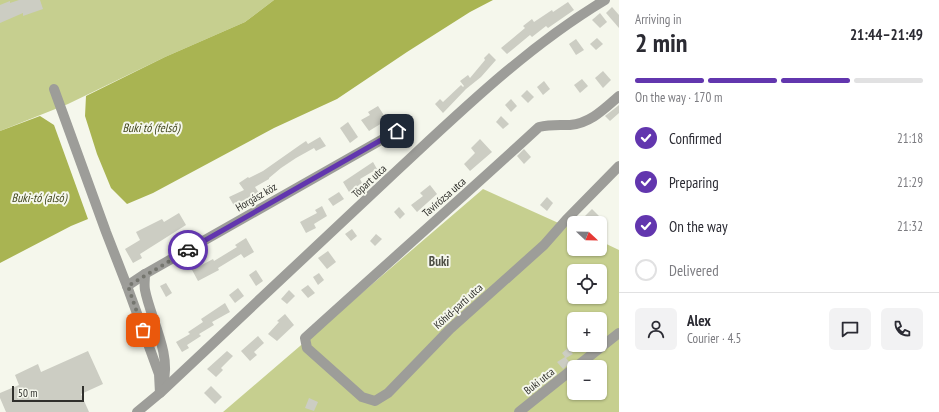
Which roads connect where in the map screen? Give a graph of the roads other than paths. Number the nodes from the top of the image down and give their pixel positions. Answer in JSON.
{"nodes":[{"id":1,"x":604,"y":0,"type":"edge"},
{"id":2,"x":54,"y":89,"type":"dead end"},
{"id":3,"x":619,"y":96,"type":"edge"},
{"id":4,"x":397,"y":131,"type":"dead end"},
{"id":5,"x":619,"y":166,"type":"edge"},
{"id":6,"x":145,"y":274,"type":"junction"},
{"id":7,"x":128,"y":286,"type":"junction"},
{"id":8,"x":619,"y":332,"type":"edge"},
{"id":9,"x":306,"y":348,"type":"joint"},
{"id":10,"x":585,"y":360,"type":"edge"},
{"id":11,"x":567,"y":374,"type":"edge"},
{"id":12,"x":160,"y":393,"type":"junction"},
{"id":13,"x":137,"y":412,"type":"edge"},
{"id":14,"x":519,"y":412,"type":"edge"}],
"edges":[{"from":1,"to":12,"type":"street","name":"Tópart utca"},
{"from":2,"to":7,"type":"street"},
{"from":3,"to":9,"type":"street","name":"Tavirózsa utca"},
{"from":4,"to":6,"type":"street","name":"Horgász köz"},
{"from":5,"to":9,"type":"street","name":"Kőhíd-parti utca"},
{"from":6,"to":7,"type":"street","name":"Horgász köz"},
{"from":6,"to":12,"type":"street"},
{"from":7,"to":12,"type":"street"},
{"from":8,"to":10,"type":"street","name":"Buki utca"},
{"from":11,"to":14,"type":"street","name":"Buki utca"},
{"from":12,"to":13,"type":"street","name":"Tópart utca"}]}
